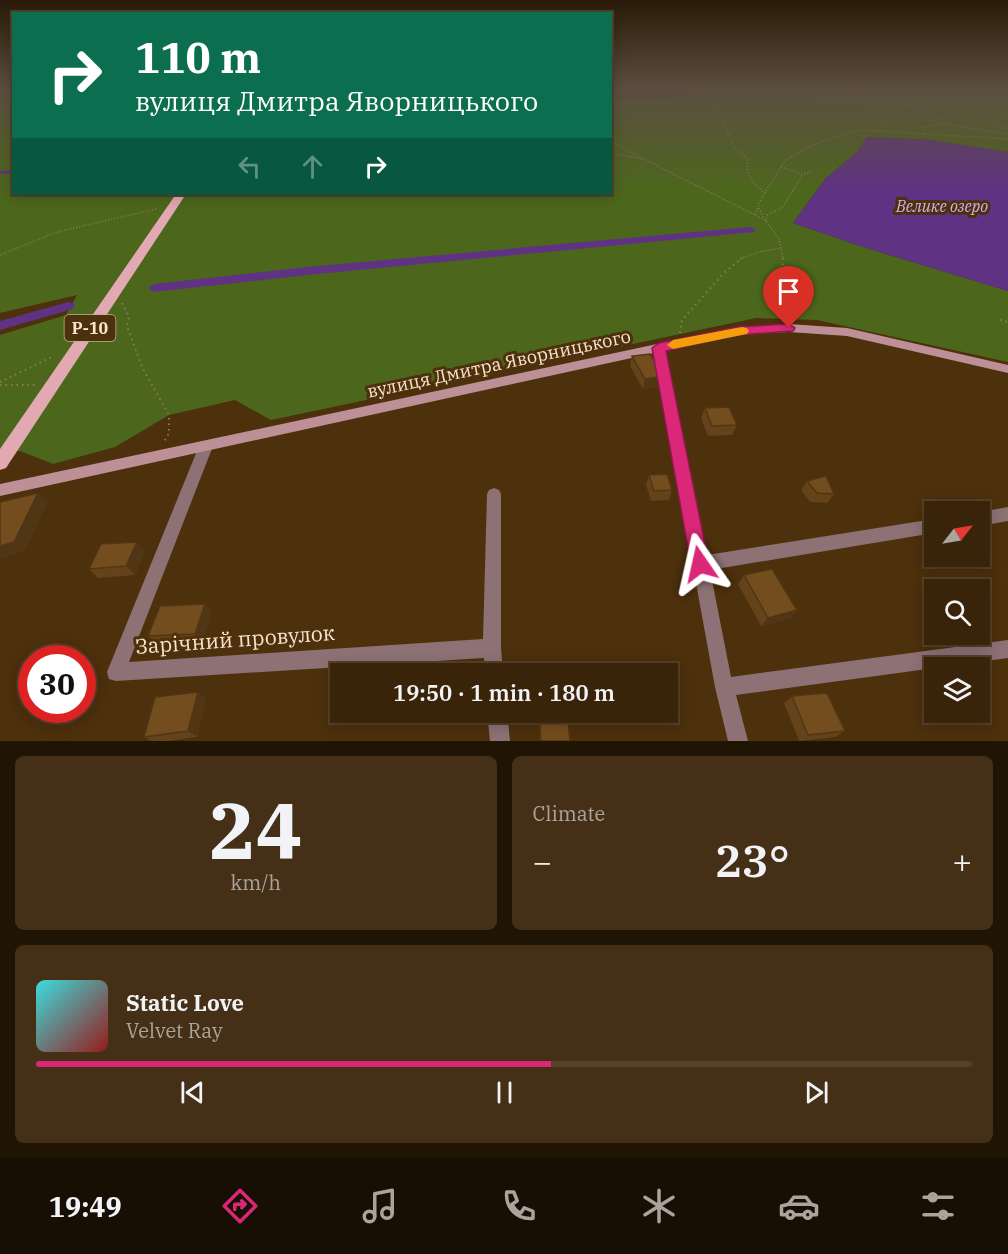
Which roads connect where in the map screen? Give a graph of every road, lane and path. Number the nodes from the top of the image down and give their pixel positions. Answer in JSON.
{"nodes":[{"id":1,"x":724,"y":124,"type":"edge"},
{"id":2,"x":882,"y":124,"type":"edge"},
{"id":3,"x":937,"y":124,"type":"edge"},
{"id":4,"x":943,"y":124,"type":"edge"},
{"id":5,"x":994,"y":124,"type":"edge"},
{"id":6,"x":877,"y":130,"type":"junction"},
{"id":7,"x":1008,"y":130,"type":"edge"},
{"id":8,"x":1008,"y":134,"type":"edge"},
{"id":9,"x":925,"y":135,"type":"junction"},
{"id":10,"x":1008,"y":139,"type":"edge"},
{"id":11,"x":612,"y":141,"type":"edge"},
{"id":12,"x":612,"y":153,"type":"edge"},
{"id":13,"x":647,"y":160,"type":"junction"},
{"id":14,"x":653,"y":163,"type":"joint"},
{"id":15,"x":781,"y":167,"type":"junction"},
{"id":16,"x":812,"y":172,"type":"dead end"},
{"id":17,"x":803,"y":174,"type":"junction"},
{"id":18,"x":765,"y":193,"type":"junction"},
{"id":19,"x":177,"y":199,"type":"edge"},
{"id":20,"x":758,"y":207,"type":"junction"},
{"id":21,"x":755,"y":215,"type":"junction"},
{"id":22,"x":766,"y":221,"type":"junction"},
{"id":23,"x":782,"y":248,"type":"junction"},
{"id":24,"x":0,"y":255,"type":"edge"},
{"id":25,"x":113,"y":294,"type":"junction"},
{"id":26,"x":1000,"y":320,"type":"dead end"},
{"id":27,"x":1008,"y":322,"type":"edge"},
{"id":28,"x":789,"y":328,"type":"junction"},
{"id":29,"x":680,"y":334,"type":"dead end"},
{"id":30,"x":79,"y":345,"type":"junction"},
{"id":31,"x":659,"y":348,"type":"junction"},
{"id":32,"x":1008,"y":369,"type":"edge"},
{"id":33,"x":0,"y":384,"type":"edge"},
{"id":34,"x":52,"y":385,"type":"junction"},
{"id":35,"x":206,"y":446,"type":"junction"},
{"id":36,"x":156,"y":456,"type":"junction"},
{"id":37,"x":0,"y":463,"type":"edge"},
{"id":38,"x":0,"y":490,"type":"edge"},
{"id":39,"x":494,"y":494,"type":"dead end"},
{"id":40,"x":1008,"y":514,"type":"edge"},
{"id":41,"x":990,"y":517,"type":"edge"},
{"id":42,"x":924,"y":528,"type":"edge"},
{"id":43,"x":700,"y":564,"type":"junction"},
{"id":44,"x":492,"y":648,"type":"junction"},
{"id":45,"x":1008,"y":649,"type":"edge"},
{"id":46,"x":493,"y":663,"type":"edge"},
{"id":47,"x":724,"y":687,"type":"junction"},
{"id":48,"x":498,"y":723,"type":"edge"},
{"id":49,"x":500,"y":741,"type":"edge"},
{"id":50,"x":738,"y":741,"type":"edge"}],
"edges":[{"from":1,"to":18,"type":"path"},
{"from":2,"to":6,"type":"path"},
{"from":3,"to":9,"type":"path"},
{"from":4,"to":8,"type":"path"},
{"from":5,"to":7,"type":"path"},
{"from":6,"to":9,"type":"path"},
{"from":6,"to":15,"type":"path"},
{"from":9,"to":10,"type":"path"},
{"from":11,"to":13,"type":"path"},
{"from":12,"to":13,"type":"path"},
{"from":13,"to":14,"type":"path"},
{"from":14,"to":21,"type":"path"},
{"from":15,"to":17,"type":"path"},
{"from":15,"to":18,"type":"path"},
{"from":16,"to":17,"type":"path"},
{"from":17,"to":22,"type":"path"},
{"from":18,"to":20,"type":"path"},
{"from":19,"to":24,"type":"path"},
{"from":19,"to":25,"type":"main road","number":"Р-10"},
{"from":20,"to":21,"type":"path"},
{"from":20,"to":22,"type":"path"},
{"from":21,"to":22,"type":"path"},
{"from":22,"to":23,"type":"path"},
{"from":23,"to":28,"type":"path"},
{"from":23,"to":29,"type":"path"},
{"from":25,"to":30,"type":"main road","number":"Р-10"},
{"from":25,"to":36,"type":"path"},
{"from":26,"to":27,"type":"path"},
{"from":28,"to":31,"type":"main road","name":"вулиця Дмитра Яворницького"},
{"from":28,"to":32,"type":"main road","name":"вулиця Дмитра Яворницького"},
{"from":30,"to":33,"type":"path"},
{"from":30,"to":34,"type":"main road","number":"Р-10"},
{"from":31,"to":35,"type":"main road","name":"вулиця Дмитра Яворницького"},
{"from":31,"to":43,"type":"street"},
{"from":33,"to":34,"type":"path"},
{"from":34,"to":37,"type":"main road","number":"Р-10"},
{"from":35,"to":36,"type":"main road","name":"вулиця Дмитра Яворницького"},
{"from":35,"to":44,"type":"street","name":"Зарічний провулок"},
{"from":36,"to":38,"type":"main road","name":"вулиця Дмитра Яворницького"},
{"from":39,"to":44,"type":"street"},
{"from":40,"to":41,"type":"street"},
{"from":42,"to":43,"type":"street"},
{"from":43,"to":47,"type":"street"},
{"from":44,"to":46,"type":"street"},
{"from":45,"to":47,"type":"street"},
{"from":47,"to":50,"type":"street"},
{"from":48,"to":49,"type":"street"}]}
